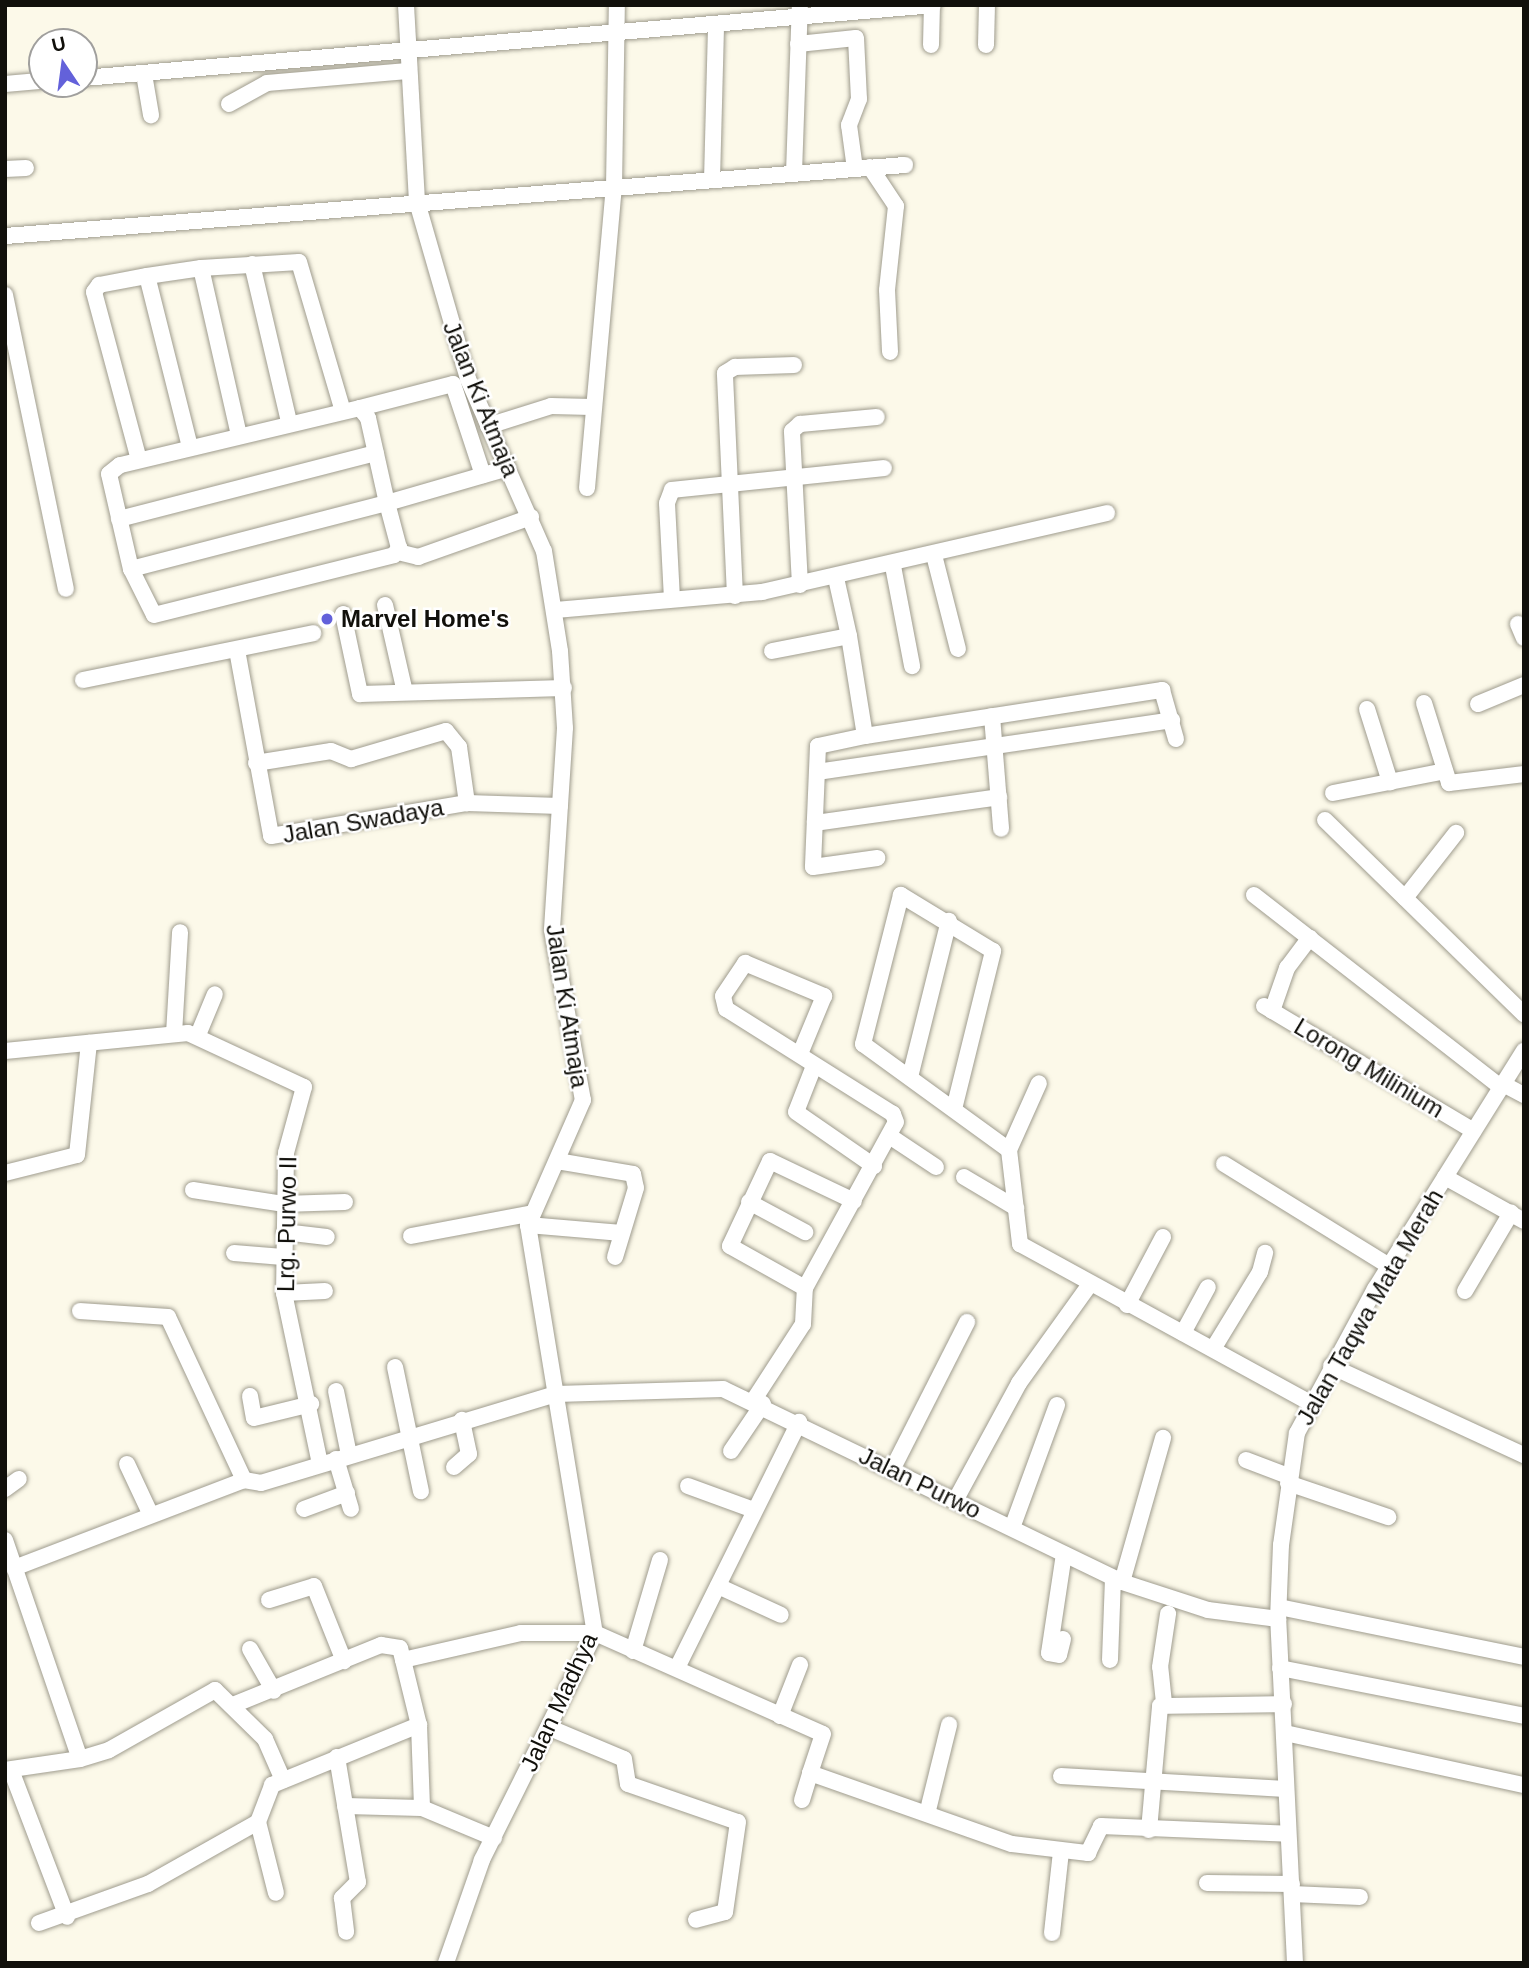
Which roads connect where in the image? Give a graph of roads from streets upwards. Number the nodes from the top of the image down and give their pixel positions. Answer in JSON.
{"nodes":[{"id":1,"x":406,"y":5,"type":"edge"},
{"id":2,"x":617,"y":5,"type":"edge"},
{"id":3,"x":987,"y":7,"type":"edge"},
{"id":4,"x":933,"y":8,"type":"edge"},
{"id":5,"x":756,"y":13,"type":"edge"},
{"id":6,"x":799,"y":26,"type":"edge"},
{"id":7,"x":717,"y":33,"type":"junction"},
{"id":8,"x":986,"y":39,"type":"dead end"},
{"id":9,"x":616,"y":41,"type":"junction"},
{"id":10,"x":932,"y":41,"type":"dead end"},
{"id":11,"x":407,"y":62,"type":"junction"},
{"id":12,"x":98,"y":79,"type":"edge"},
{"id":13,"x":28,"y":82,"type":"edge"},
{"id":14,"x":146,"y":82,"type":"junction"},
{"id":15,"x":5,"y":84,"type":"edge"},
{"id":16,"x":229,"y":104,"type":"dead end"},
{"id":17,"x":150,"y":115,"type":"dead end"},
{"id":18,"x":905,"y":165,"type":"dead end"},
{"id":19,"x":26,"y":167,"type":"dead end"},
{"id":20,"x":862,"y":168,"type":"junction"},
{"id":21,"x":5,"y":169,"type":"edge"},
{"id":22,"x":794,"y":173,"type":"junction"},
{"id":23,"x":712,"y":180,"type":"junction"},
{"id":24,"x":614,"y":187,"type":"junction"},
{"id":25,"x":417,"y":202,"type":"junction"},
{"id":26,"x":5,"y":236,"type":"edge"},
{"id":27,"x":252,"y":264,"type":"junction"},
{"id":28,"x":201,"y":268,"type":"junction"},
{"id":29,"x":147,"y":276,"type":"junction"},
{"id":30,"x":5,"y":295,"type":"edge"},
{"id":31,"x":8,"y":324,"type":"edge"},
{"id":32,"x":890,"y":352,"type":"dead end"},
{"id":33,"x":794,"y":365,"type":"dead end"},
{"id":34,"x":592,"y":407,"type":"junction"},
{"id":35,"x":342,"y":408,"type":"junction"},
{"id":36,"x":360,"y":408,"type":"junction"},
{"id":37,"x":877,"y":417,"type":"dead end"},
{"id":38,"x":289,"y":422,"type":"junction"},
{"id":39,"x":488,"y":426,"type":"junction"},
{"id":40,"x":239,"y":435,"type":"junction"},
{"id":41,"x":190,"y":447,"type":"junction"},
{"id":42,"x":376,"y":453,"type":"junction"},
{"id":43,"x":139,"y":460,"type":"junction"},
{"id":44,"x":509,"y":468,"type":"junction"},
{"id":45,"x":884,"y":468,"type":"dead end"},
{"id":46,"x":483,"y":475,"type":"junction"},
{"id":47,"x":795,"y":478,"type":"junction"},
{"id":48,"x":733,"y":482,"type":"junction"},
{"id":49,"x":587,"y":488,"type":"dead end"},
{"id":50,"x":387,"y":503,"type":"junction"},
{"id":51,"x":1107,"y":513,"type":"dead end"},
{"id":52,"x":531,"y":517,"type":"junction"},
{"id":53,"x":119,"y":519,"type":"junction"},
{"id":54,"x":398,"y":552,"type":"junction"},
{"id":55,"x":934,"y":555,"type":"junction"},
{"id":56,"x":893,"y":566,"type":"junction"},
{"id":57,"x":131,"y":569,"type":"junction"},
{"id":58,"x":836,"y":578,"type":"junction"},
{"id":59,"x":800,"y":585,"type":"junction"},
{"id":60,"x":66,"y":589,"type":"dead end"},
{"id":61,"x":735,"y":596,"type":"junction"},
{"id":62,"x":672,"y":599,"type":"junction"},
{"id":63,"x":385,"y":605,"type":"dead end"},
{"id":64,"x":555,"y":610,"type":"junction"},
{"id":65,"x":344,"y":614,"type":"dead end"},
{"id":66,"x":313,"y":633,"type":"dead end"},
{"id":67,"x":849,"y":636,"type":"junction"},
{"id":68,"x":958,"y":649,"type":"dead end"},
{"id":69,"x":237,"y":650,"type":"junction"},
{"id":70,"x":772,"y":650,"type":"dead end"},
{"id":71,"x":912,"y":666,"type":"dead end"},
{"id":72,"x":83,"y":680,"type":"dead end"},
{"id":73,"x":1524,"y":685,"type":"edge"},
{"id":74,"x":564,"y":688,"type":"junction"},
{"id":75,"x":405,"y":692,"type":"junction"},
{"id":76,"x":1424,"y":703,"type":"dead end"},
{"id":77,"x":1478,"y":704,"type":"dead end"},
{"id":78,"x":1367,"y":709,"type":"dead end"},
{"id":79,"x":992,"y":716,"type":"junction"},
{"id":80,"x":1172,"y":720,"type":"junction"},
{"id":81,"x":865,"y":736,"type":"junction"},
{"id":82,"x":1176,"y":739,"type":"dead end"},
{"id":83,"x":995,"y":746,"type":"junction"},
{"id":84,"x":256,"y":762,"type":"junction"},
{"id":85,"x":1445,"y":771,"type":"junction"},
{"id":86,"x":817,"y":772,"type":"junction"},
{"id":87,"x":1524,"y":774,"type":"edge"},
{"id":88,"x":1390,"y":782,"type":"junction"},
{"id":89,"x":1333,"y":793,"type":"dead end"},
{"id":90,"x":999,"y":797,"type":"junction"},
{"id":91,"x":467,"y":803,"type":"junction"},
{"id":92,"x":560,"y":806,"type":"junction"},
{"id":93,"x":1325,"y":820,"type":"dead end"},
{"id":94,"x":815,"y":823,"type":"junction"},
{"id":95,"x":1001,"y":829,"type":"dead end"},
{"id":96,"x":1456,"y":833,"type":"dead end"},
{"id":97,"x":877,"y":858,"type":"dead end"},
{"id":98,"x":1254,"y":895,"type":"dead end"},
{"id":99,"x":1405,"y":898,"type":"junction"},
{"id":100,"x":949,"y":921,"type":"junction"},
{"id":101,"x":180,"y":932,"type":"dead end"},
{"id":102,"x":1310,"y":938,"type":"junction"},
{"id":103,"x":215,"y":994,"type":"dead end"},
{"id":104,"x":1524,"y":1014,"type":"edge"},
{"id":105,"x":174,"y":1034,"type":"junction"},
{"id":106,"x":198,"y":1035,"type":"junction"},
{"id":107,"x":89,"y":1043,"type":"junction"},
{"id":108,"x":5,"y":1051,"type":"edge"},
{"id":109,"x":1524,"y":1051,"type":"edge"},
{"id":110,"x":800,"y":1054,"type":"junction"},
{"id":111,"x":814,"y":1066,"type":"junction"},
{"id":112,"x":910,"y":1077,"type":"junction"},
{"id":113,"x":1039,"y":1083,"type":"dead end"},
{"id":114,"x":1502,"y":1085,"type":"junction"},
{"id":115,"x":1524,"y":1095,"type":"edge"},
{"id":116,"x":954,"y":1109,"type":"junction"},
{"id":117,"x":1474,"y":1131,"type":"junction"},
{"id":118,"x":891,"y":1137,"type":"junction"},
{"id":119,"x":1009,"y":1150,"type":"junction"},
{"id":120,"x":557,"y":1161,"type":"junction"},
{"id":121,"x":1224,"y":1164,"type":"dead end"},
{"id":122,"x":874,"y":1166,"type":"junction"},
{"id":123,"x":936,"y":1167,"type":"dead end"},
{"id":124,"x":5,"y":1173,"type":"edge"},
{"id":125,"x":964,"y":1177,"type":"dead end"},
{"id":126,"x":1445,"y":1177,"type":"junction"},
{"id":127,"x":193,"y":1190,"type":"dead end"},
{"id":128,"x":854,"y":1201,"type":"junction"},
{"id":129,"x":345,"y":1202,"type":"dead end"},
{"id":130,"x":750,"y":1202,"type":"junction"},
{"id":131,"x":283,"y":1204,"type":"junction"},
{"id":132,"x":1016,"y":1208,"type":"junction"},
{"id":133,"x":1517,"y":1217,"type":"edge"},
{"id":134,"x":529,"y":1219,"type":"junction"},
{"id":135,"x":284,"y":1232,"type":"junction"},
{"id":136,"x":805,"y":1232,"type":"dead end"},
{"id":137,"x":622,"y":1233,"type":"junction"},
{"id":138,"x":411,"y":1236,"type":"dead end"},
{"id":139,"x":327,"y":1237,"type":"dead end"},
{"id":140,"x":1163,"y":1237,"type":"dead end"},
{"id":141,"x":234,"y":1253,"type":"dead end"},
{"id":142,"x":1265,"y":1253,"type":"dead end"},
{"id":143,"x":284,"y":1256,"type":"junction"},
{"id":144,"x":615,"y":1257,"type":"dead end"},
{"id":145,"x":1389,"y":1266,"type":"junction"},
{"id":146,"x":1088,"y":1287,"type":"junction"},
{"id":147,"x":1208,"y":1287,"type":"dead end"},
{"id":148,"x":805,"y":1288,"type":"junction"},
{"id":149,"x":325,"y":1291,"type":"dead end"},
{"id":150,"x":1465,"y":1291,"type":"dead end"},
{"id":151,"x":284,"y":1293,"type":"junction"},
{"id":152,"x":1127,"y":1305,"type":"junction"},
{"id":153,"x":80,"y":1311,"type":"dead end"},
{"id":154,"x":967,"y":1322,"type":"dead end"},
{"id":155,"x":1183,"y":1333,"type":"junction"},
{"id":156,"x":1213,"y":1349,"type":"junction"},
{"id":157,"x":1331,"y":1366,"type":"junction"},
{"id":158,"x":395,"y":1367,"type":"dead end"},
{"id":159,"x":336,"y":1391,"type":"dead end"},
{"id":160,"x":556,"y":1394,"type":"junction"},
{"id":161,"x":250,"y":1396,"type":"dead end"},
{"id":162,"x":759,"y":1401,"type":"junction"},
{"id":163,"x":1310,"y":1403,"type":"junction"},
{"id":164,"x":311,"y":1405,"type":"junction"},
{"id":165,"x":1057,"y":1405,"type":"dead end"},
{"id":166,"x":462,"y":1420,"type":"junction"},
{"id":167,"x":799,"y":1422,"type":"junction"},
{"id":168,"x":407,"y":1437,"type":"junction"},
{"id":169,"x":1163,"y":1438,"type":"dead end"},
{"id":170,"x":732,"y":1451,"type":"dead end"},
{"id":171,"x":1524,"y":1455,"type":"edge"},
{"id":172,"x":335,"y":1460,"type":"junction"},
{"id":173,"x":1246,"y":1460,"type":"dead end"},
{"id":174,"x":127,"y":1464,"type":"dead end"},
{"id":175,"x":454,"y":1467,"type":"dead end"},
{"id":176,"x":892,"y":1471,"type":"junction"},
{"id":177,"x":19,"y":1479,"type":"dead end"},
{"id":178,"x":1288,"y":1479,"type":"junction"},
{"id":179,"x":244,"y":1480,"type":"junction"},
{"id":180,"x":688,"y":1486,"type":"dead end"},
{"id":181,"x":5,"y":1489,"type":"edge"},
{"id":182,"x":421,"y":1491,"type":"dead end"},
{"id":183,"x":955,"y":1501,"type":"junction"},
{"id":184,"x":304,"y":1509,"type":"dead end"},
{"id":185,"x":754,"y":1510,"type":"junction"},
{"id":186,"x":150,"y":1513,"type":"junction"},
{"id":187,"x":1388,"y":1517,"type":"dead end"},
{"id":188,"x":1012,"y":1528,"type":"junction"},
{"id":189,"x":5,"y":1540,"type":"edge"},
{"id":190,"x":1065,"y":1554,"type":"junction"},
{"id":191,"x":660,"y":1560,"type":"dead end"},
{"id":192,"x":14,"y":1568,"type":"junction"},
{"id":193,"x":1117,"y":1580,"type":"junction"},
{"id":194,"x":718,"y":1586,"type":"junction"},
{"id":195,"x":269,"y":1600,"type":"dead end"},
{"id":196,"x":1168,"y":1614,"type":"dead end"},
{"id":197,"x":1278,"y":1614,"type":"junction"},
{"id":198,"x":781,"y":1615,"type":"dead end"},
{"id":199,"x":595,"y":1633,"type":"junction"},
{"id":200,"x":1063,"y":1639,"type":"dead end"},
{"id":201,"x":250,"y":1649,"type":"dead end"},
{"id":202,"x":633,"y":1651,"type":"junction"},
{"id":203,"x":1524,"y":1657,"type":"edge"},
{"id":204,"x":1110,"y":1660,"type":"dead end"},
{"id":205,"x":344,"y":1661,"type":"junction"},
{"id":206,"x":403,"y":1661,"type":"junction"},
{"id":207,"x":800,"y":1665,"type":"dead end"},
{"id":208,"x":677,"y":1668,"type":"junction"},
{"id":209,"x":1280,"y":1668,"type":"junction"},
{"id":210,"x":274,"y":1691,"type":"junction"},
{"id":211,"x":1164,"y":1703,"type":"junction"},
{"id":212,"x":1284,"y":1704,"type":"junction"},
{"id":213,"x":233,"y":1705,"type":"junction"},
{"id":214,"x":780,"y":1716,"type":"junction"},
{"id":215,"x":1524,"y":1716,"type":"edge"},
{"id":216,"x":419,"y":1725,"type":"junction"},
{"id":217,"x":949,"y":1725,"type":"dead end"},
{"id":218,"x":550,"y":1728,"type":"junction"},
{"id":219,"x":1285,"y":1733,"type":"junction"},
{"id":220,"x":337,"y":1757,"type":"junction"},
{"id":221,"x":80,"y":1759,"type":"junction"},
{"id":222,"x":8,"y":1770,"type":"edge"},
{"id":223,"x":810,"y":1773,"type":"junction"},
{"id":224,"x":1062,"y":1776,"type":"dead end"},
{"id":225,"x":283,"y":1780,"type":"junction"},
{"id":226,"x":1524,"y":1785,"type":"edge"},
{"id":227,"x":1152,"y":1786,"type":"junction"},
{"id":228,"x":1286,"y":1789,"type":"junction"},
{"id":229,"x":802,"y":1800,"type":"dead end"},
{"id":230,"x":345,"y":1806,"type":"junction"},
{"id":231,"x":422,"y":1808,"type":"junction"},
{"id":232,"x":928,"y":1810,"type":"junction"},
{"id":233,"x":258,"y":1822,"type":"junction"},
{"id":234,"x":1149,"y":1830,"type":"junction"},
{"id":235,"x":1288,"y":1834,"type":"junction"},
{"id":236,"x":494,"y":1838,"type":"junction"},
{"id":237,"x":1061,"y":1852,"type":"junction"},
{"id":238,"x":1207,"y":1882,"type":"dead end"},
{"id":239,"x":1292,"y":1889,"type":"junction"},
{"id":240,"x":276,"y":1893,"type":"dead end"},
{"id":241,"x":1360,"y":1897,"type":"dead end"},
{"id":242,"x":67,"y":1917,"type":"junction"},
{"id":243,"x":696,"y":1920,"type":"dead end"},
{"id":244,"x":39,"y":1923,"type":"dead end"},
{"id":245,"x":346,"y":1933,"type":"dead end"},
{"id":246,"x":1052,"y":1933,"type":"dead end"},
{"id":247,"x":447,"y":1959,"type":"edge"},
{"id":248,"x":1295,"y":1963,"type":"edge"}],
"edges":[{"from":1,"to":11,"type":"street","name":"Jalan Ki Atmaja"},
{"from":2,"to":9,"type":"street"},
{"from":3,"to":8,"type":"street"},
{"from":4,"to":6,"type":"street"},
{"from":4,"to":10,"type":"street"},
{"from":5,"to":6,"type":"street"},
{"from":5,"to":7,"type":"street"},
{"from":6,"to":20,"type":"street"},
{"from":6,"to":22,"type":"street"},
{"from":7,"to":9,"type":"street"},
{"from":7,"to":23,"type":"street"},
{"from":9,"to":11,"type":"street"},
{"from":9,"to":24,"type":"street"},
{"from":11,"to":14,"type":"street"},
{"from":11,"to":16,"type":"street"},
{"from":11,"to":25,"type":"street","name":"Jalan Ki Atmaja"},
{"from":12,"to":14,"type":"street"},
{"from":13,"to":15,"type":"street"},
{"from":14,"to":17,"type":"street"},
{"from":18,"to":20,"type":"street"},
{"from":19,"to":21,"type":"street"},
{"from":20,"to":22,"type":"street"},
{"from":20,"to":32,"type":"street"},
{"from":22,"to":23,"type":"street"},
{"from":23,"to":24,"type":"street"},
{"from":24,"to":25,"type":"street"},
{"from":24,"to":34,"type":"street"},
{"from":25,"to":26,"type":"street"},
{"from":25,"to":39,"type":"street","name":"Jalan Ki Atmaja"},
{"from":27,"to":28,"type":"street"},
{"from":27,"to":35,"type":"street"},
{"from":27,"to":38,"type":"street"},
{"from":28,"to":29,"type":"street"},
{"from":28,"to":40,"type":"street"},
{"from":29,"to":41,"type":"street"},
{"from":29,"to":43,"type":"street"},
{"from":30,"to":31,"type":"street"},
{"from":31,"to":60,"type":"street"},
{"from":33,"to":48,"type":"street"},
{"from":34,"to":39,"type":"street"},
{"from":34,"to":49,"type":"street"},
{"from":35,"to":36,"type":"street"},
{"from":35,"to":38,"type":"street"},
{"from":36,"to":42,"type":"street"},
{"from":36,"to":46,"type":"street"},
{"from":37,"to":47,"type":"street"},
{"from":38,"to":40,"type":"street"},
{"from":39,"to":44,"type":"street","name":"Jalan Ki Atmaja"},
{"from":40,"to":41,"type":"street"},
{"from":41,"to":43,"type":"street"},
{"from":42,"to":50,"type":"street"},
{"from":42,"to":53,"type":"street"},
{"from":43,"to":53,"type":"street"},
{"from":44,"to":46,"type":"street"},
{"from":44,"to":52,"type":"street","name":"Jalan Ki Atmaja"},
{"from":45,"to":47,"type":"street"},
{"from":46,"to":50,"type":"street"},
{"from":47,"to":48,"type":"street"},
{"from":47,"to":59,"type":"street"},
{"from":48,"to":61,"type":"street"},
{"from":48,"to":62,"type":"street"},
{"from":50,"to":54,"type":"street"},
{"from":50,"to":57,"type":"street"},
{"from":51,"to":55,"type":"street"},
{"from":52,"to":54,"type":"street"},
{"from":52,"to":64,"type":"street","name":"Jalan Ki Atmaja"},
{"from":53,"to":57,"type":"street"},
{"from":54,"to":57,"type":"street"},
{"from":55,"to":56,"type":"street"},
{"from":55,"to":68,"type":"street"},
{"from":56,"to":58,"type":"street"},
{"from":56,"to":71,"type":"street"},
{"from":58,"to":59,"type":"street"},
{"from":58,"to":67,"type":"street"},
{"from":59,"to":61,"type":"street"},
{"from":61,"to":62,"type":"street"},
{"from":62,"to":64,"type":"street"},
{"from":63,"to":75,"type":"street"},
{"from":64,"to":74,"type":"street","name":"Jalan Ki Atmaja"},
{"from":65,"to":75,"type":"street"},
{"from":66,"to":69,"type":"street"},
{"from":67,"to":70,"type":"street"},
{"from":67,"to":81,"type":"street"},
{"from":69,"to":72,"type":"street"},
{"from":69,"to":84,"type":"street","name":"Jalan Swadaya"},
{"from":73,"to":77,"type":"street"},
{"from":74,"to":75,"type":"street"},
{"from":74,"to":92,"type":"street","name":"Jalan Ki Atmaja"},
{"from":76,"to":85,"type":"street"},
{"from":78,"to":88,"type":"street"},
{"from":79,"to":80,"type":"street"},
{"from":79,"to":81,"type":"street"},
{"from":79,"to":83,"type":"street"},
{"from":80,"to":82,"type":"street"},
{"from":80,"to":83,"type":"street"},
{"from":81,"to":86,"type":"street"},
{"from":83,"to":86,"type":"street"},
{"from":83,"to":90,"type":"street"},
{"from":84,"to":91,"type":"street"},
{"from":84,"to":91,"type":"street","name":"Jalan Swadaya"},
{"from":85,"to":87,"type":"street"},
{"from":85,"to":88,"type":"street"},
{"from":86,"to":94,"type":"street"},
{"from":88,"to":89,"type":"street"},
{"from":90,"to":94,"type":"street"},
{"from":90,"to":95,"type":"street"},
{"from":91,"to":92,"type":"street","name":"Jalan Swadaya"},
{"from":92,"to":120,"type":"street","name":"Jalan Ki Atmaja"},
{"from":93,"to":99,"type":"street"},
{"from":94,"to":97,"type":"street"},
{"from":96,"to":99,"type":"street"},
{"from":98,"to":102,"type":"street"},
{"from":99,"to":104,"type":"street"},
{"from":100,"to":112,"type":"street"},
{"from":100,"to":112,"type":"street"},
{"from":100,"to":116,"type":"street"},
{"from":101,"to":105,"type":"street"},
{"from":102,"to":114,"type":"street"},
{"from":102,"to":117,"type":"street","name":"Lorong Milinium"},
{"from":103,"to":106,"type":"street"},
{"from":105,"to":106,"type":"street"},
{"from":105,"to":107,"type":"street"},
{"from":106,"to":131,"type":"street","name":"Lrg. Purwo II"},
{"from":107,"to":108,"type":"street"},
{"from":107,"to":124,"type":"street"},
{"from":109,"to":114,"type":"street","name":"Jalan Taqwa Mata Merah"},
{"from":110,"to":110,"type":"street"},
{"from":110,"to":111,"type":"street"},
{"from":111,"to":118,"type":"street"},
{"from":111,"to":122,"type":"street"},
{"from":112,"to":116,"type":"street"},
{"from":113,"to":119,"type":"street"},
{"from":114,"to":115,"type":"street"},
{"from":114,"to":117,"type":"street","name":"Jalan Taqwa Mata Merah"},
{"from":116,"to":119,"type":"street"},
{"from":117,"to":126,"type":"street","name":"Jalan Taqwa Mata Merah"},
{"from":118,"to":122,"type":"street"},
{"from":118,"to":123,"type":"street"},
{"from":119,"to":132,"type":"street"},
{"from":120,"to":134,"type":"street","name":"Jalan Ki Atmaja"},
{"from":120,"to":137,"type":"street"},
{"from":121,"to":145,"type":"street"},
{"from":122,"to":128,"type":"street"},
{"from":125,"to":132,"type":"street"},
{"from":126,"to":133,"type":"street"},
{"from":126,"to":145,"type":"street","name":"Jalan Taqwa Mata Merah"},
{"from":127,"to":131,"type":"street"},
{"from":128,"to":130,"type":"street"},
{"from":128,"to":148,"type":"street"},
{"from":129,"to":131,"type":"street"},
{"from":130,"to":136,"type":"street"},
{"from":130,"to":148,"type":"street"},
{"from":131,"to":135,"type":"street","name":"Lrg. Purwo II"},
{"from":132,"to":146,"type":"street"},
{"from":133,"to":150,"type":"street"},
{"from":134,"to":137,"type":"street"},
{"from":134,"to":138,"type":"street"},
{"from":134,"to":160,"type":"street"},
{"from":135,"to":139,"type":"street"},
{"from":135,"to":143,"type":"street","name":"Lrg. Purwo II"},
{"from":137,"to":144,"type":"street"},
{"from":140,"to":152,"type":"street"},
{"from":141,"to":143,"type":"street"},
{"from":142,"to":156,"type":"street"},
{"from":143,"to":151,"type":"street","name":"Lrg. Purwo II"},
{"from":145,"to":157,"type":"street","name":"Jalan Taqwa Mata Merah"},
{"from":146,"to":152,"type":"street"},
{"from":146,"to":183,"type":"street"},
{"from":147,"to":155,"type":"street"},
{"from":148,"to":162,"type":"street"},
{"from":149,"to":151,"type":"street"},
{"from":151,"to":164,"type":"street","name":"Lrg. Purwo II"},
{"from":152,"to":155,"type":"street"},
{"from":153,"to":179,"type":"street"},
{"from":154,"to":176,"type":"street"},
{"from":155,"to":156,"type":"street"},
{"from":156,"to":163,"type":"street"},
{"from":157,"to":163,"type":"street","name":"Jalan Taqwa Mata Merah"},
{"from":157,"to":171,"type":"street"},
{"from":158,"to":168,"type":"street"},
{"from":159,"to":172,"type":"street"},
{"from":160,"to":162,"type":"street","name":"Jalan Purwo"},
{"from":160,"to":166,"type":"street"},
{"from":160,"to":199,"type":"street","name":"Jalan Madhya"},
{"from":161,"to":164,"type":"street"},
{"from":162,"to":167,"type":"street","name":"Jalan Purwo"},
{"from":162,"to":170,"type":"street"},
{"from":163,"to":178,"type":"street","name":"Jalan Taqwa Mata Merah"},
{"from":164,"to":172,"type":"street","name":"Lrg. Purwo II"},
{"from":165,"to":188,"type":"street"},
{"from":166,"to":168,"type":"street"},
{"from":166,"to":175,"type":"street"},
{"from":167,"to":176,"type":"street","name":"Jalan Purwo"},
{"from":167,"to":185,"type":"street"},
{"from":168,"to":172,"type":"street"},
{"from":168,"to":182,"type":"street"},
{"from":169,"to":193,"type":"street"},
{"from":172,"to":179,"type":"street"},
{"from":172,"to":184,"type":"street"},
{"from":173,"to":178,"type":"street"},
{"from":174,"to":186,"type":"street"},
{"from":176,"to":183,"type":"street","name":"Jalan Purwo"},
{"from":177,"to":181,"type":"street"},
{"from":178,"to":187,"type":"street"},
{"from":178,"to":197,"type":"street","name":"Jalan Taqwa Mata Merah"},
{"from":179,"to":186,"type":"street"},
{"from":180,"to":185,"type":"street"},
{"from":183,"to":188,"type":"street","name":"Jalan Purwo"},
{"from":185,"to":194,"type":"street"},
{"from":186,"to":192,"type":"street"},
{"from":188,"to":190,"type":"street","name":"Jalan Purwo"},
{"from":189,"to":192,"type":"street"},
{"from":190,"to":193,"type":"street","name":"Jalan Purwo"},
{"from":190,"to":200,"type":"street"},
{"from":191,"to":202,"type":"street"},
{"from":192,"to":221,"type":"street"},
{"from":193,"to":197,"type":"street","name":"Jalan Purwo"},
{"from":193,"to":204,"type":"street"},
{"from":194,"to":198,"type":"street"},
{"from":194,"to":208,"type":"street"},
{"from":195,"to":205,"type":"street"},
{"from":196,"to":211,"type":"street"},
{"from":197,"to":203,"type":"street","name":"Jalan Purwo"},
{"from":197,"to":209,"type":"street","name":"Jalan Taqwa Mata Merah"},
{"from":199,"to":202,"type":"street"},
{"from":199,"to":206,"type":"street"},
{"from":199,"to":218,"type":"street","name":"Jalan Madhya"},
{"from":201,"to":210,"type":"street"},
{"from":202,"to":208,"type":"street"},
{"from":205,"to":206,"type":"street"},
{"from":205,"to":210,"type":"street"},
{"from":206,"to":216,"type":"street"},
{"from":207,"to":214,"type":"street"},
{"from":208,"to":214,"type":"street"},
{"from":209,"to":212,"type":"street","name":"Jalan Taqwa Mata Merah"},
{"from":209,"to":215,"type":"street"},
{"from":210,"to":213,"type":"street"},
{"from":211,"to":212,"type":"street"},
{"from":211,"to":227,"type":"street"},
{"from":212,"to":219,"type":"street","name":"Jalan Taqwa Mata Merah"},
{"from":213,"to":221,"type":"street"},
{"from":213,"to":225,"type":"street"},
{"from":214,"to":223,"type":"street"},
{"from":216,"to":220,"type":"street"},
{"from":216,"to":231,"type":"street"},
{"from":217,"to":232,"type":"street"},
{"from":218,"to":236,"type":"street","name":"Jalan Madhya"},
{"from":218,"to":243,"type":"street"},
{"from":219,"to":226,"type":"street"},
{"from":219,"to":228,"type":"street","name":"Jalan Taqwa Mata Merah"},
{"from":220,"to":225,"type":"street"},
{"from":220,"to":230,"type":"street"},
{"from":221,"to":222,"type":"street"},
{"from":222,"to":242,"type":"street"},
{"from":223,"to":229,"type":"street"},
{"from":223,"to":232,"type":"street"},
{"from":224,"to":227,"type":"street"},
{"from":225,"to":233,"type":"street"},
{"from":227,"to":228,"type":"street"},
{"from":227,"to":234,"type":"street"},
{"from":228,"to":235,"type":"street","name":"Jalan Taqwa Mata Merah"},
{"from":230,"to":231,"type":"street"},
{"from":230,"to":245,"type":"street"},
{"from":231,"to":236,"type":"street"},
{"from":232,"to":237,"type":"street"},
{"from":233,"to":240,"type":"street"},
{"from":233,"to":242,"type":"street"},
{"from":234,"to":235,"type":"street"},
{"from":234,"to":237,"type":"street"},
{"from":235,"to":239,"type":"street","name":"Jalan Taqwa Mata Merah"},
{"from":236,"to":247,"type":"street","name":"Jalan Madhya"},
{"from":237,"to":246,"type":"street"},
{"from":238,"to":239,"type":"street"},
{"from":239,"to":241,"type":"street"},
{"from":239,"to":248,"type":"street","name":"Jalan Taqwa Mata Merah"},
{"from":242,"to":244,"type":"street"}]}
